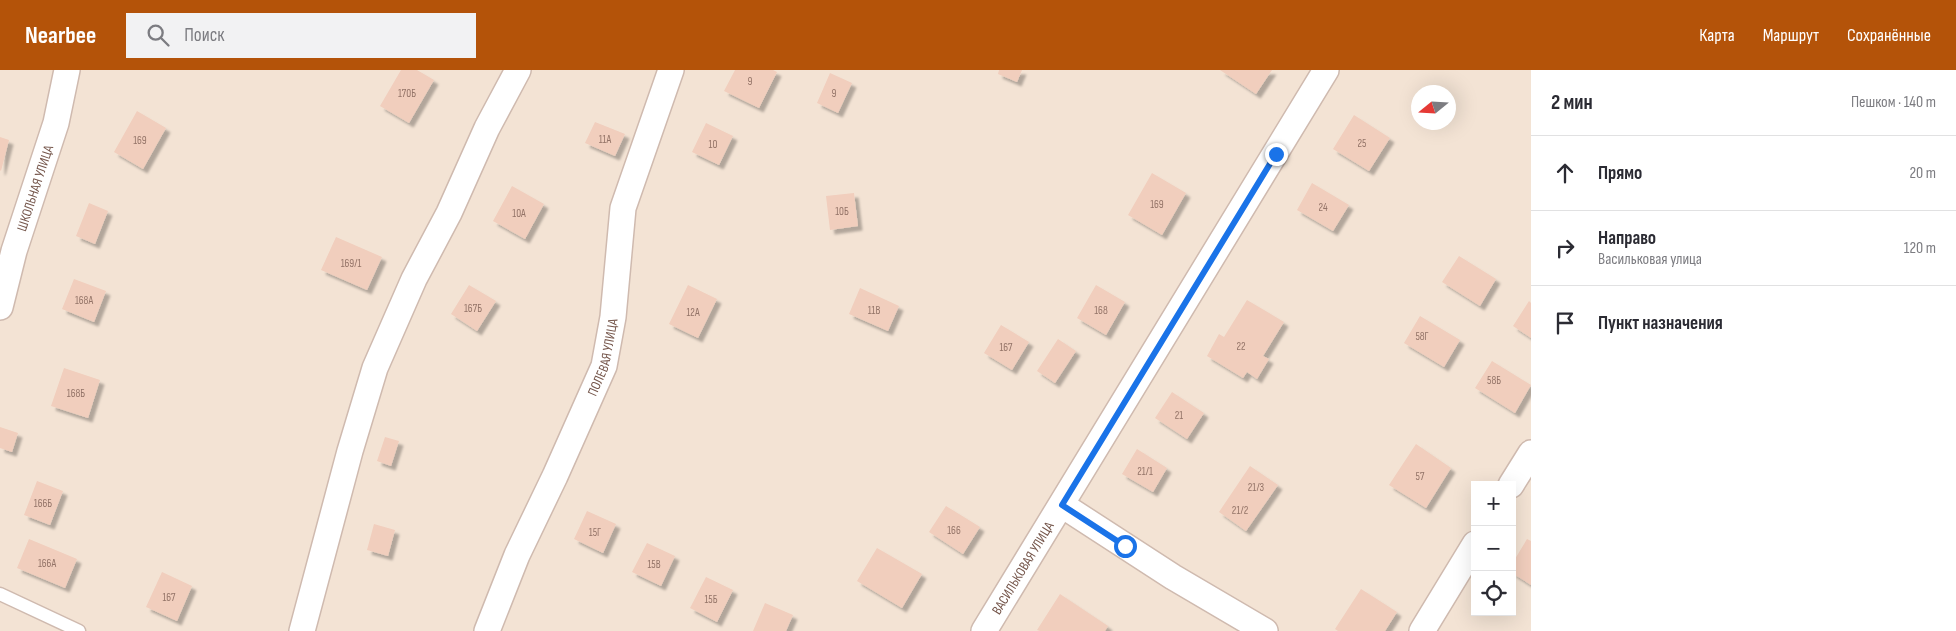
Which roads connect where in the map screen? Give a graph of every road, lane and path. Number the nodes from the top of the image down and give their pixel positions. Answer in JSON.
{"nodes":[{"id":1,"x":67,"y":70,"type":"edge"},
{"id":2,"x":518,"y":70,"type":"edge"},
{"id":3,"x":671,"y":70,"type":"edge"},
{"id":4,"x":1326,"y":70,"type":"edge"},
{"id":5,"x":0,"y":307,"type":"edge"},
{"id":6,"x":1531,"y":453,"type":"edge"},
{"id":7,"x":1514,"y":481,"type":"edge"},
{"id":8,"x":1062,"y":505,"type":"junction"},
{"id":9,"x":1471,"y":551,"type":"edge"},
{"id":10,"x":0,"y":594,"type":"edge"},
{"id":11,"x":79,"y":631,"type":"edge"},
{"id":12,"x":302,"y":631,"type":"edge"},
{"id":13,"x":487,"y":631,"type":"edge"},
{"id":14,"x":984,"y":631,"type":"edge"},
{"id":15,"x":1265,"y":631,"type":"edge"},
{"id":16,"x":1422,"y":631,"type":"edge"}],
"edges":[{"from":1,"to":5,"type":"street","name":"ШКОЛЬНАЯ УЛИЦА"},
{"from":2,"to":12,"type":"street"},
{"from":3,"to":13,"type":"street","name":"ПОЛЕВАЯ УЛИЦА"},
{"from":4,"to":8,"type":"street","name":"ВАСИЛЬКОВАЯ УЛИЦА"},
{"from":6,"to":7,"type":"street"},
{"from":8,"to":14,"type":"street","name":"ВАСИЛЬКОВАЯ УЛИЦА"},
{"from":8,"to":15,"type":"street"},
{"from":9,"to":16,"type":"street"},
{"from":10,"to":11,"type":"lane"}]}
